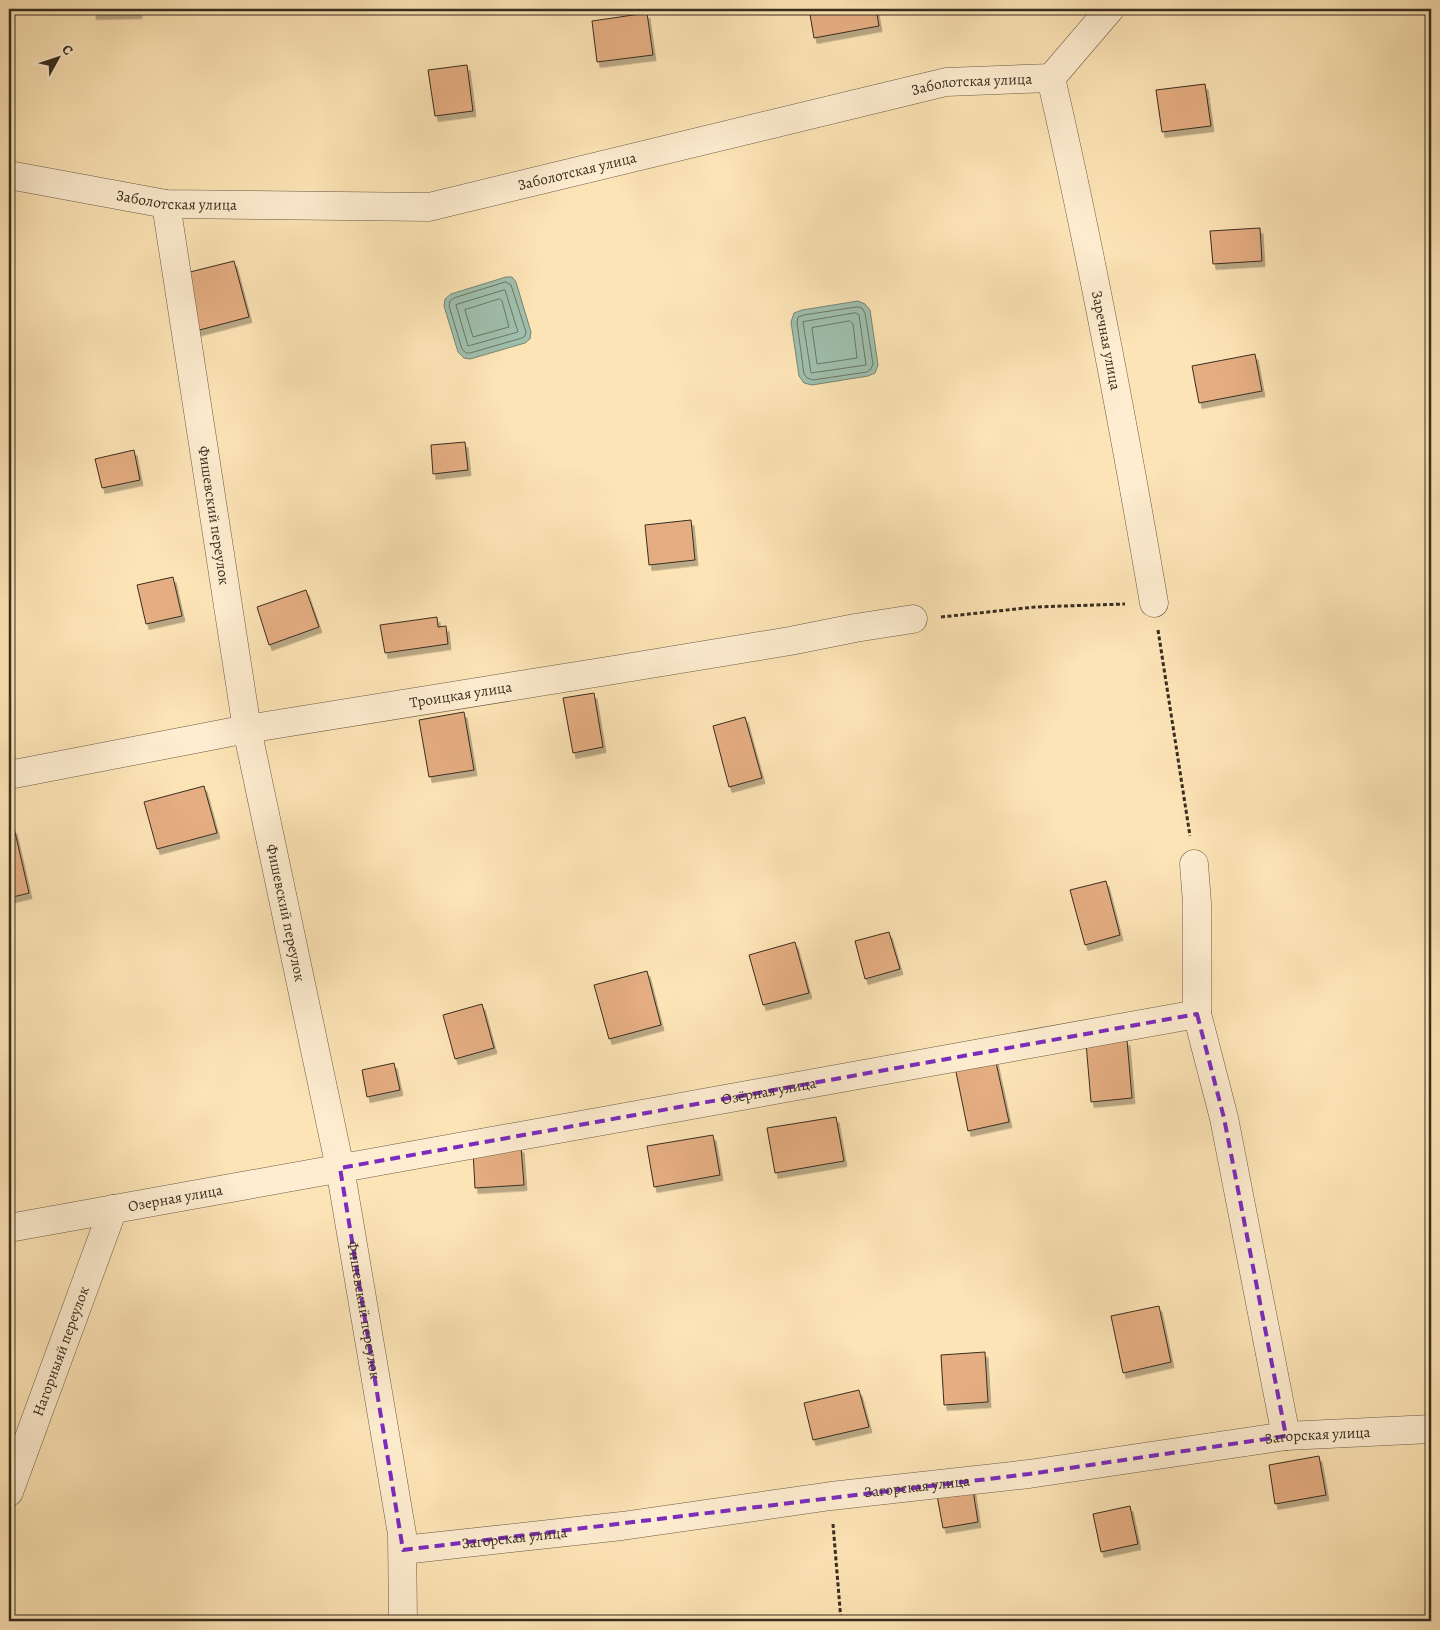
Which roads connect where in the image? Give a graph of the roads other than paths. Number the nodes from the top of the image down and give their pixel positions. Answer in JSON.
{"nodes":[{"id":1,"x":1110,"y":9,"type":"edge"},
{"id":2,"x":1051,"y":78,"type":"junction"},
{"id":3,"x":9,"y":175,"type":"edge"},
{"id":4,"x":166,"y":204,"type":"junction"},
{"id":5,"x":1154,"y":603,"type":"road end"},
{"id":6,"x":913,"y":619,"type":"road end"},
{"id":7,"x":247,"y":729,"type":"junction"},
{"id":8,"x":9,"y":775,"type":"edge"},
{"id":9,"x":1194,"y":864,"type":"road end"},
{"id":10,"x":1197,"y":1014,"type":"junction"},
{"id":11,"x":340,"y":1168,"type":"junction"},
{"id":12,"x":113,"y":1209,"type":"junction"},
{"id":13,"x":9,"y":1228,"type":"edge"},
{"id":14,"x":1431,"y":1429,"type":"edge"},
{"id":15,"x":1286,"y":1436,"type":"junction"},
{"id":16,"x":9,"y":1492,"type":"edge"},
{"id":17,"x":403,"y":1550,"type":"junction"},
{"id":18,"x":403,"y":1621,"type":"edge"}],
"edges":[{"from":1,"to":2,"type":"street","name":"Заболотская улица"},
{"from":2,"to":4,"type":"street","name":"Заболотская улица"},
{"from":2,"to":5,"type":"street","name":"Заречная улица"},
{"from":3,"to":4,"type":"street","name":"Заболотская улица"},
{"from":4,"to":7,"type":"street","name":"Фишевский переулок"},
{"from":6,"to":7,"type":"street","name":"Троицкая улица"},
{"from":7,"to":8,"type":"street","name":"Троицкая улица"},
{"from":7,"to":11,"type":"street","name":"Фишевский переулок"},
{"from":9,"to":10,"type":"street"},
{"from":10,"to":11,"type":"street","name":"Озёрная улица"},
{"from":10,"to":15,"type":"street"},
{"from":11,"to":12,"type":"street","name":"Озерная улица"},
{"from":11,"to":17,"type":"street","name":"Фишевский переулок"},
{"from":12,"to":13,"type":"street","name":"Озерная улица"},
{"from":12,"to":16,"type":"street","name":"Нагорныяй переулок"},
{"from":14,"to":15,"type":"street","name":"Загорская улица"},
{"from":15,"to":17,"type":"street","name":"Загорская улица"},
{"from":17,"to":18,"type":"street","name":"Фишевский переулок"}]}
